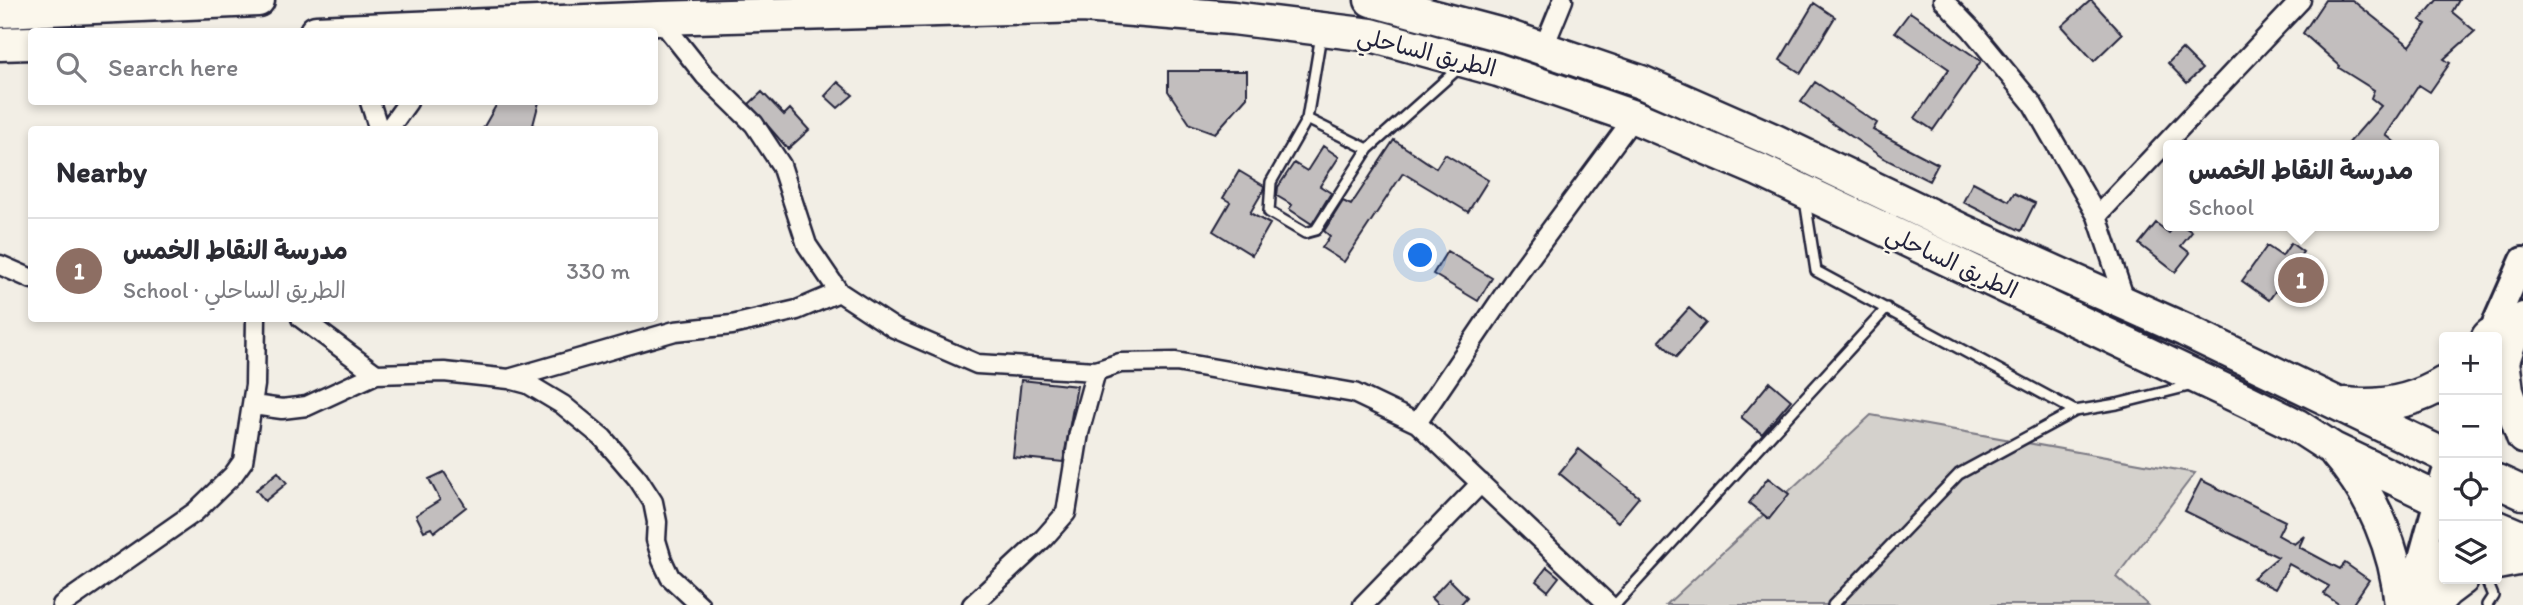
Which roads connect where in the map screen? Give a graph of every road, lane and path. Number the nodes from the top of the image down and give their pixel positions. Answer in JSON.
{"nodes":[{"id":1,"x":258,"y":0,"type":"edge"},
{"id":2,"x":1371,"y":0,"type":"edge"},
{"id":3,"x":1563,"y":0,"type":"edge"},
{"id":4,"x":1943,"y":0,"type":"edge"},
{"id":5,"x":2301,"y":0,"type":"edge"},
{"id":6,"x":0,"y":11,"type":"edge"},
{"id":7,"x":659,"y":18,"type":"junction"},
{"id":8,"x":477,"y":28,"type":"edge"},
{"id":9,"x":1322,"y":29,"type":"junction"},
{"id":10,"x":28,"y":43,"type":"edge"},
{"id":11,"x":0,"y":44,"type":"edge"},
{"id":12,"x":1543,"y":49,"type":"junction"},
{"id":13,"x":1467,"y":61,"type":"junction"},
{"id":14,"x":371,"y":105,"type":"edge"},
{"id":15,"x":406,"y":105,"type":"edge"},
{"id":16,"x":1634,"y":117,"type":"junction"},
{"id":17,"x":1307,"y":119,"type":"junction"},
{"id":18,"x":378,"y":126,"type":"edge"},
{"id":19,"x":391,"y":126,"type":"edge"},
{"id":20,"x":2169,"y":140,"type":"edge"},
{"id":21,"x":2163,"y":146,"type":"edge"},
{"id":22,"x":1368,"y":149,"type":"junction"},
{"id":23,"x":1804,"y":192,"type":"junction"},
{"id":24,"x":2097,"y":216,"type":"junction"},
{"id":25,"x":2523,"y":260,"type":"edge"},
{"id":26,"x":0,"y":265,"type":"edge"},
{"id":27,"x":28,"y":277,"type":"edge"},
{"id":28,"x":839,"y":292,"type":"junction"},
{"id":29,"x":2127,"y":306,"type":"junction"},
{"id":30,"x":1887,"y":308,"type":"junction"},
{"id":31,"x":2523,"y":316,"type":"edge"},
{"id":32,"x":256,"y":322,"type":"edge"},
{"id":33,"x":306,"y":322,"type":"edge"},
{"id":34,"x":2491,"y":332,"type":"edge"},
{"id":35,"x":1096,"y":371,"type":"junction"},
{"id":36,"x":376,"y":374,"type":"junction"},
{"id":37,"x":2502,"y":374,"type":"edge"},
{"id":38,"x":509,"y":379,"type":"junction"},
{"id":39,"x":2205,"y":382,"type":"junction"},
{"id":40,"x":2502,"y":383,"type":"edge"},
{"id":41,"x":2439,"y":386,"type":"edge"},
{"id":42,"x":2320,"y":397,"type":"junction"},
{"id":43,"x":253,"y":405,"type":"junction"},
{"id":44,"x":2075,"y":411,"type":"junction"},
{"id":45,"x":1417,"y":423,"type":"junction"},
{"id":46,"x":2523,"y":437,"type":"edge"},
{"id":47,"x":2333,"y":449,"type":"junction"},
{"id":48,"x":2439,"y":453,"type":"edge"},
{"id":49,"x":1481,"y":483,"type":"junction"},
{"id":50,"x":2502,"y":483,"type":"edge"},
{"id":51,"x":2439,"y":491,"type":"edge"},
{"id":52,"x":2523,"y":493,"type":"edge"},
{"id":53,"x":2439,"y":499,"type":"edge"},
{"id":54,"x":2502,"y":529,"type":"edge"},
{"id":55,"x":2523,"y":538,"type":"edge"},
{"id":56,"x":2439,"y":556,"type":"edge"},
{"id":57,"x":2523,"y":558,"type":"edge"},
{"id":58,"x":2502,"y":562,"type":"edge"},
{"id":59,"x":2456,"y":584,"type":"edge"},
{"id":60,"x":2488,"y":584,"type":"edge"},
{"id":61,"x":2407,"y":604,"type":"edge"},
{"id":62,"x":62,"y":605,"type":"edge"},
{"id":63,"x":701,"y":605,"type":"edge"},
{"id":64,"x":972,"y":605,"type":"edge"},
{"id":65,"x":1363,"y":605,"type":"edge"},
{"id":66,"x":1609,"y":605,"type":"edge"},
{"id":67,"x":1615,"y":605,"type":"edge"},
{"id":68,"x":1833,"y":605,"type":"edge"},
{"id":69,"x":2433,"y":605,"type":"edge"},
{"id":70,"x":2487,"y":605,"type":"edge"}],
"edges":[{"from":1,"to":6,"type":"highway"},
{"from":2,"to":12,"type":"highway","name":"الطريق الساحلي"},
{"from":3,"to":12,"type":"street"},
{"from":4,"to":24,"type":"street"},
{"from":5,"to":20,"type":"street"},
{"from":7,"to":8,"type":"highway","name":"الطريق الساحلي"},
{"from":7,"to":9,"type":"highway","name":"الطريق الساحلي"},
{"from":7,"to":28,"type":"street"},
{"from":9,"to":13,"type":"highway","name":"الطريق الساحلي"},
{"from":9,"to":17,"type":"lane"},
{"from":10,"to":11,"type":"highway"},
{"from":12,"to":29,"type":"highway","name":"الطريق الساحلي"},
{"from":13,"to":16,"type":"highway","name":"الطريق الساحلي"},
{"from":13,"to":22,"type":"lane"},
{"from":14,"to":18,"type":"street"},
{"from":15,"to":19,"type":"street"},
{"from":16,"to":23,"type":"highway","name":"الطريق الساحلي"},
{"from":16,"to":45,"type":"street"},
{"from":17,"to":22,"type":"lane"},
{"from":17,"to":22,"type":"lane"},
{"from":21,"to":24,"type":"street"},
{"from":23,"to":30,"type":"lane"},
{"from":23,"to":39,"type":"highway","name":"الطريق الساحلي"},
{"from":24,"to":29,"type":"street"},
{"from":25,"to":34,"type":"street"},
{"from":26,"to":27,"type":"street"},
{"from":28,"to":35,"type":"street"},
{"from":28,"to":38,"type":"street"},
{"from":29,"to":42,"type":"highway","name":"الطريق الساحلي"},
{"from":30,"to":44,"type":"lane"},
{"from":30,"to":67,"type":"lane"},
{"from":31,"to":37,"type":"street"},
{"from":32,"to":43,"type":"street"},
{"from":33,"to":36,"type":"street"},
{"from":35,"to":45,"type":"street"},
{"from":35,"to":64,"type":"street"},
{"from":36,"to":38,"type":"street"},
{"from":36,"to":43,"type":"street"},
{"from":38,"to":63,"type":"street"},
{"from":39,"to":44,"type":"lane"},
{"from":39,"to":47,"type":"highway","name":"الطريق الساحلي"},
{"from":40,"to":46,"type":"highway"},
{"from":41,"to":42,"type":"highway"},
{"from":42,"to":48,"type":"highway","name":"الطريق الساحلي"},
{"from":43,"to":62,"type":"street"},
{"from":44,"to":68,"type":"lane"},
{"from":45,"to":49,"type":"street"},
{"from":47,"to":51,"type":"highway","name":"الطريق الساحلي"},
{"from":47,"to":61,"type":"highway"},
{"from":49,"to":65,"type":"street"},
{"from":49,"to":66,"type":"street"},
{"from":50,"to":52,"type":"highway"},
{"from":53,"to":61,"type":"street"},
{"from":54,"to":55,"type":"highway"},
{"from":56,"to":61,"type":"street"},
{"from":57,"to":58,"type":"highway"},
{"from":59,"to":69,"type":"highway"},
{"from":60,"to":70,"type":"lane"}]}
